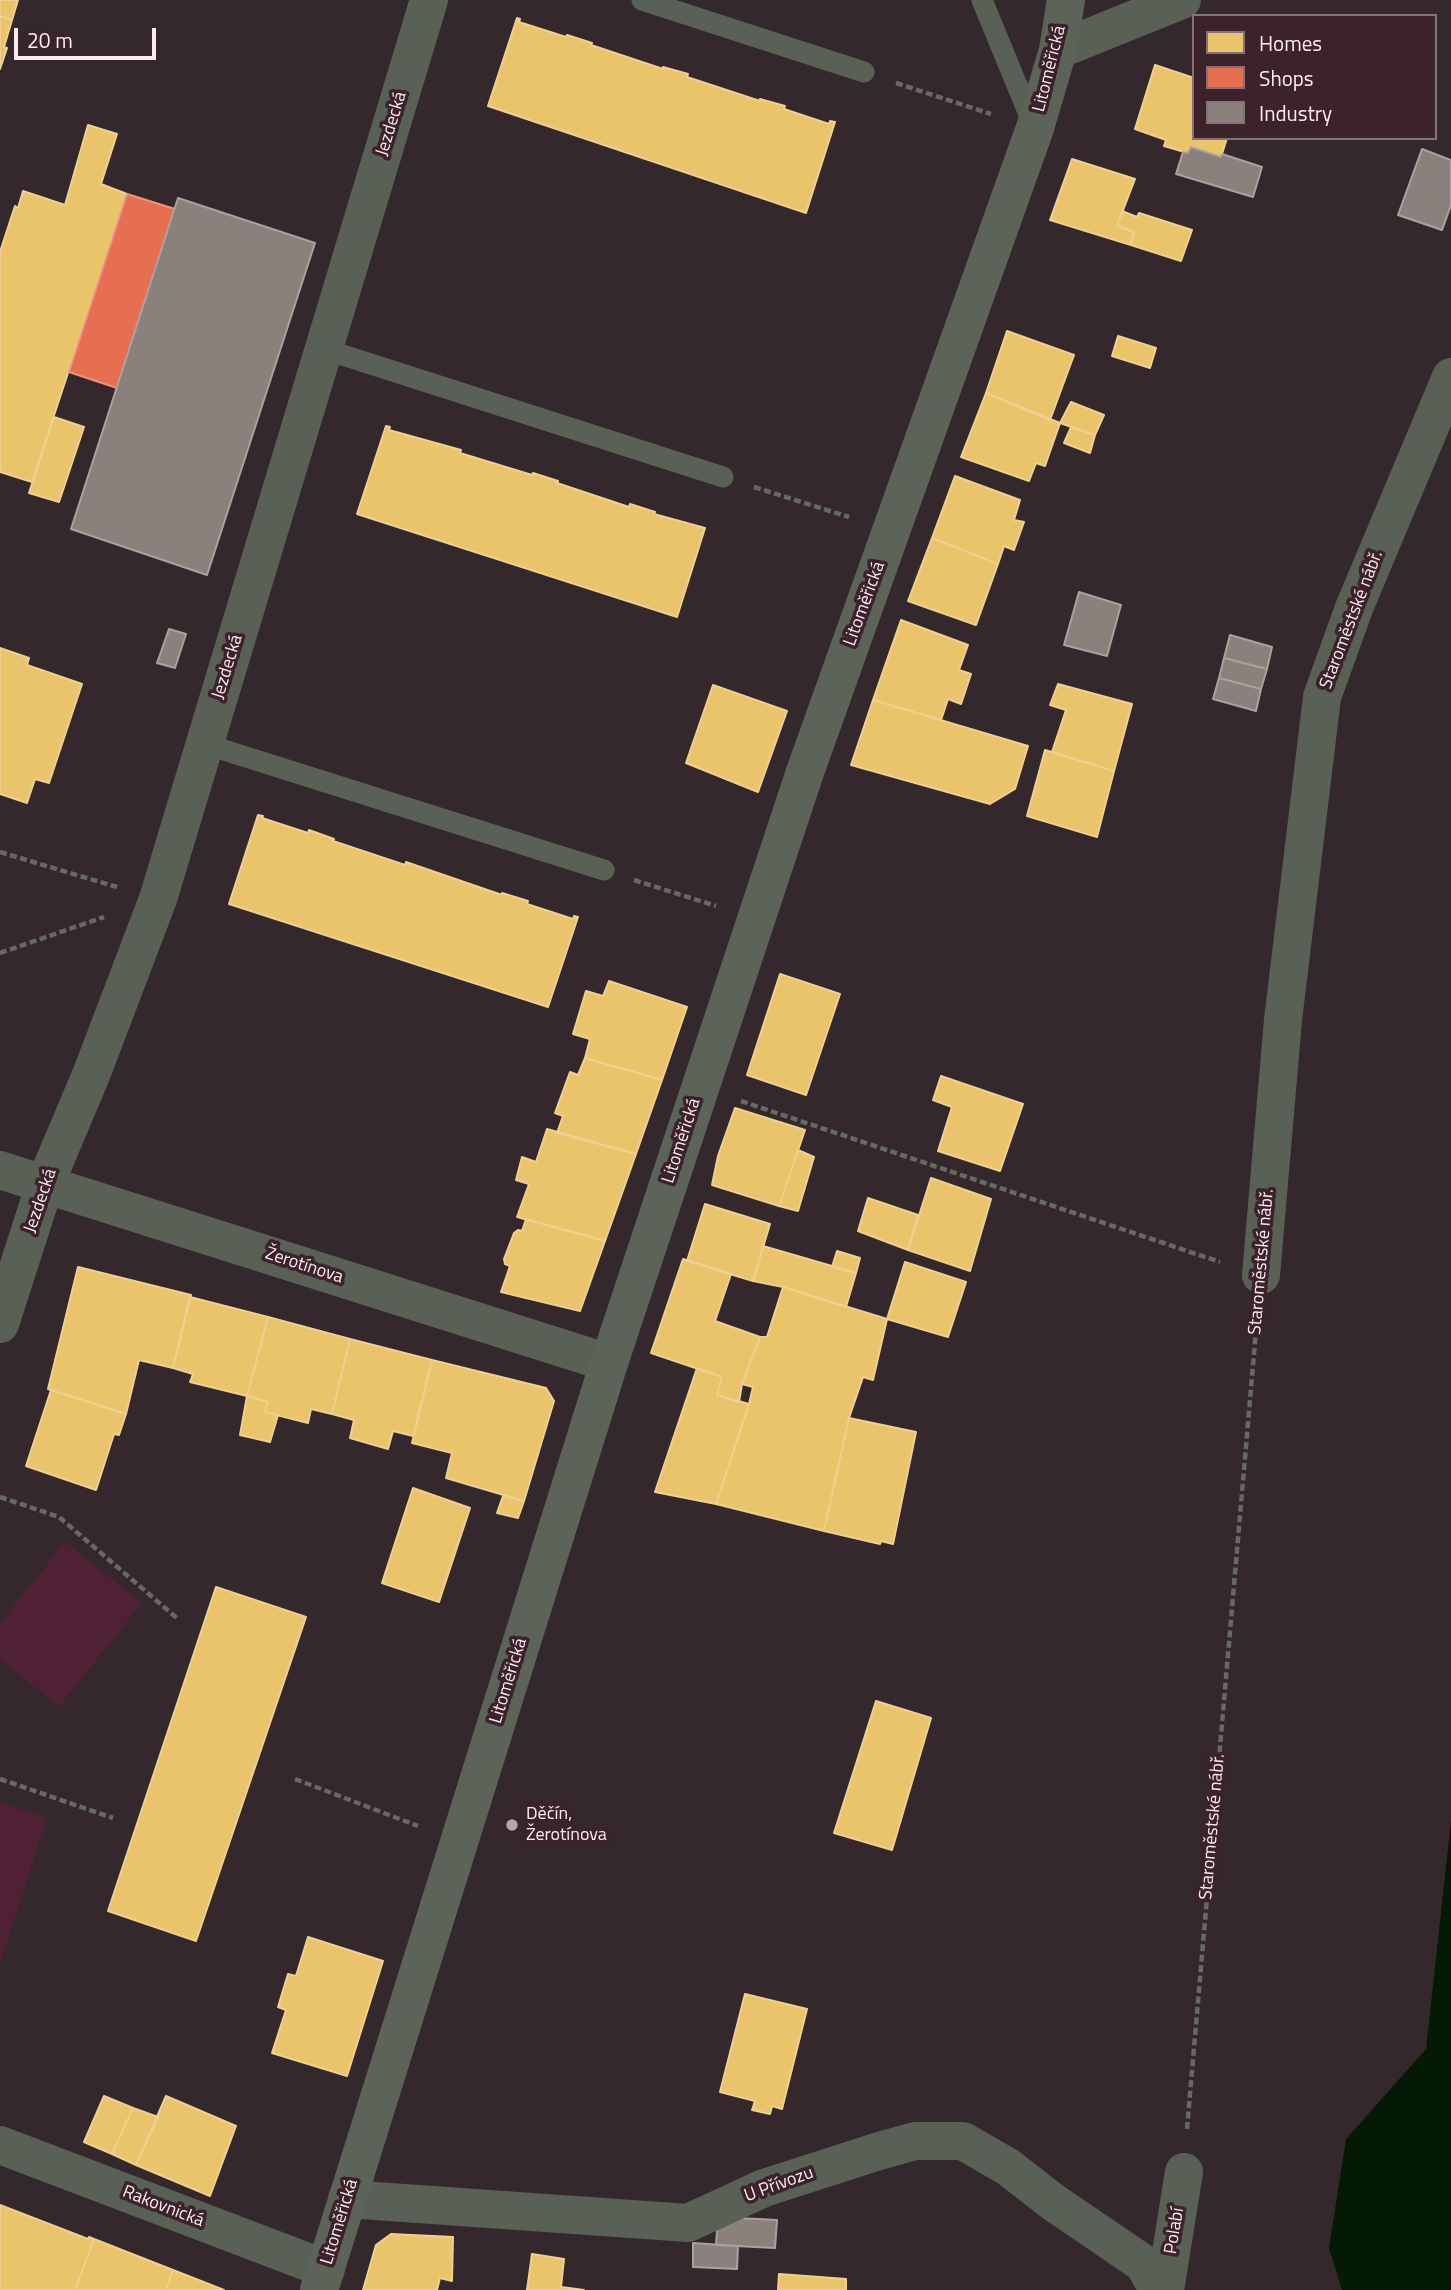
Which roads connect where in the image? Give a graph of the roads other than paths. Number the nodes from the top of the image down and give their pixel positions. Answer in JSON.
{"nodes":[{"id":1,"x":429,"y":0,"type":"edge"},
{"id":2,"x":642,"y":0,"type":"edge"},
{"id":3,"x":982,"y":0,"type":"edge"},
{"id":4,"x":1066,"y":0,"type":"edge"},
{"id":5,"x":1182,"y":0,"type":"edge"},
{"id":6,"x":1058,"y":50,"type":"junction"},
{"id":7,"x":864,"y":72,"type":"road end"},
{"id":8,"x":1035,"y":128,"type":"junction"},
{"id":9,"x":324,"y":349,"type":"junction"},
{"id":10,"x":1451,"y":377,"type":"edge"},
{"id":11,"x":723,"y":477,"type":"road end"},
{"id":12,"x":205,"y":744,"type":"junction"},
{"id":13,"x":604,"y":870,"type":"road end"},
{"id":14,"x":0,"y":1170,"type":"edge"},
{"id":15,"x":45,"y":1184,"type":"junction"},
{"id":16,"x":1261,"y":1275,"type":"road end"},
{"id":17,"x":0,"y":1324,"type":"edge"},
{"id":18,"x":608,"y":1363,"type":"junction"},
{"id":19,"x":0,"y":2145,"type":"edge"},
{"id":20,"x":1184,"y":2172,"type":"road end"},
{"id":21,"x":347,"y":2199,"type":"junction"},
{"id":22,"x":322,"y":2280,"type":"edge"},
{"id":23,"x":1158,"y":2290,"type":"edge"},
{"id":24,"x":1166,"y":2290,"type":"edge"}],
"edges":[{"from":1,"to":9,"type":"street","name":"Jezdecká"},
{"from":2,"to":7,"type":"lane"},
{"from":3,"to":8,"type":"lane"},
{"from":4,"to":6,"type":"main road","name":"Litoměřická"},
{"from":5,"to":6,"type":"street"},
{"from":6,"to":8,"type":"main road","name":"Litoměřická"},
{"from":8,"to":18,"type":"main road","name":"Litoměřická"},
{"from":9,"to":11,"type":"lane"},
{"from":9,"to":12,"type":"street","name":"Jezdecká"},
{"from":10,"to":16,"type":"street","name":"Staroměstské nábř."},
{"from":12,"to":13,"type":"lane"},
{"from":12,"to":15,"type":"street","name":"Jezdecká"},
{"from":14,"to":15,"type":"street","name":"Žerotínova"},
{"from":15,"to":17,"type":"street","name":"Jezdecká"},
{"from":15,"to":18,"type":"street","name":"Žerotínova"},
{"from":18,"to":21,"type":"main road","name":"Litoměřická"},
{"from":19,"to":22,"type":"street","name":"Rakovnická"},
{"from":20,"to":24,"type":"street","name":"Polabí"},
{"from":21,"to":22,"type":"main road","name":"Litoměřická"},
{"from":21,"to":23,"type":"street","name":"U Přívozu"}]}
